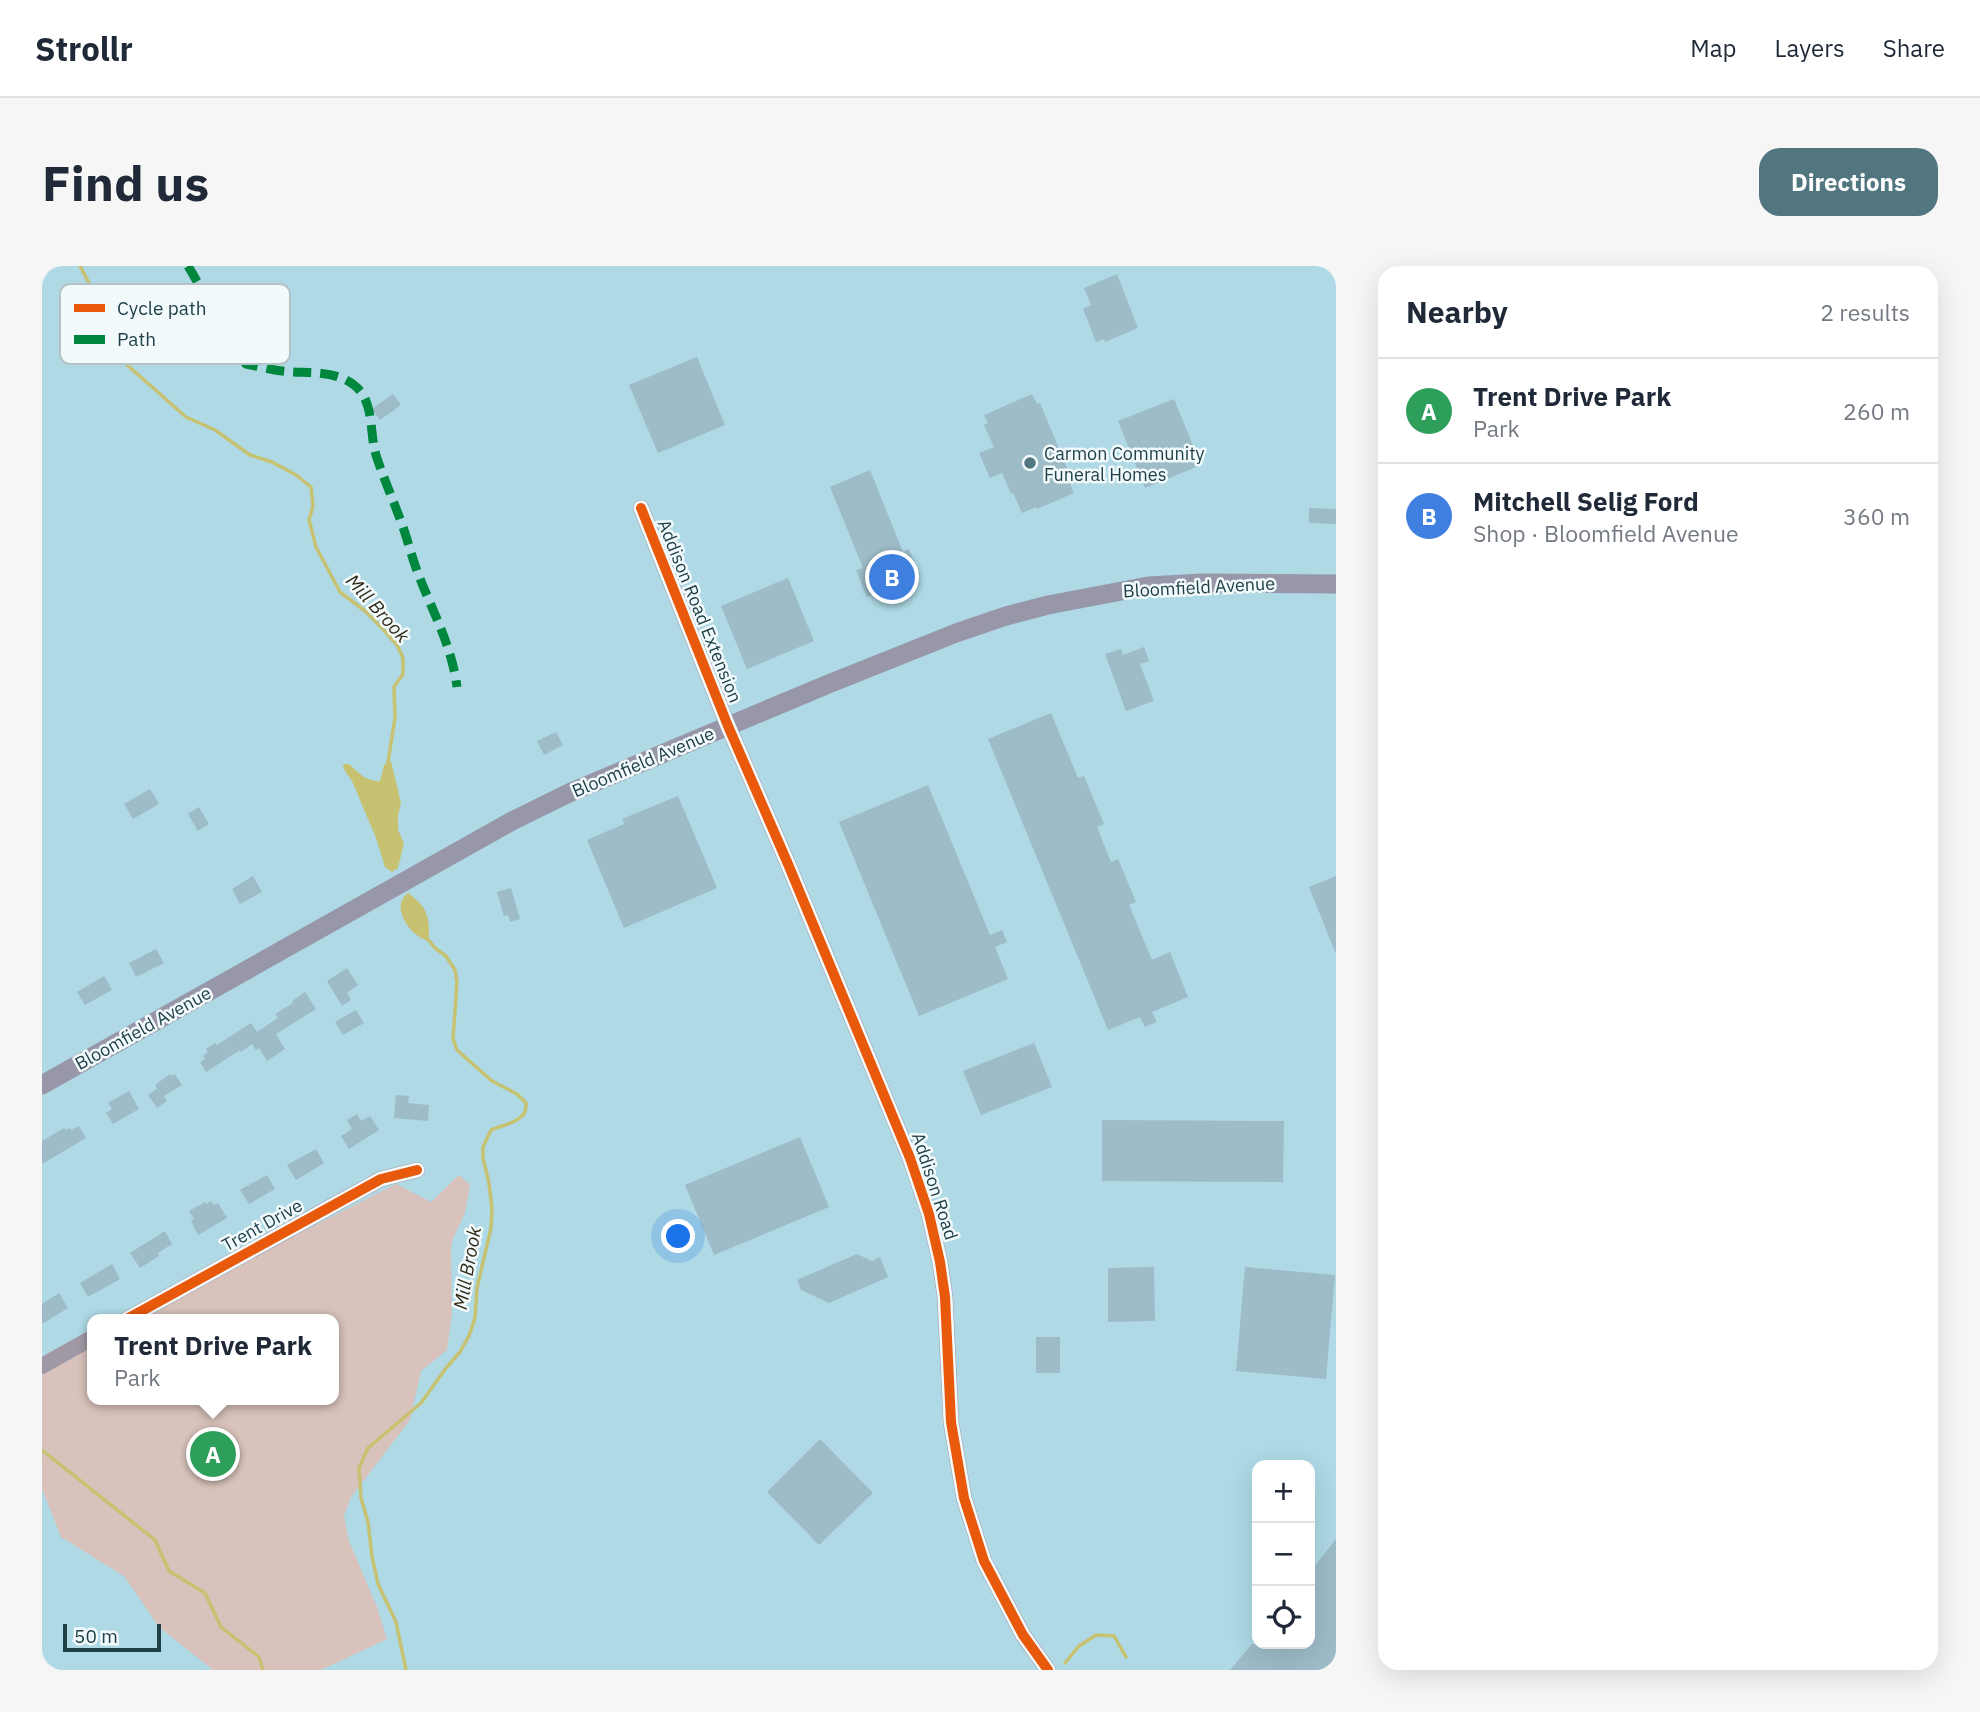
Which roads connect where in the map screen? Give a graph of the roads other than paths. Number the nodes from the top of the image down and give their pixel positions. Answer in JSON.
{"nodes":[{"id":1,"x":641,"y":508,"type":"dead end"},
{"id":2,"x":1336,"y":583,"type":"edge"},
{"id":3,"x":728,"y":726,"type":"junction"},
{"id":4,"x":42,"y":1085,"type":"edge"},
{"id":5,"x":417,"y":1170,"type":"dead end"},
{"id":6,"x":136,"y":1314,"type":"edge"},
{"id":7,"x":87,"y":1341,"type":"edge"},
{"id":8,"x":42,"y":1366,"type":"edge"},
{"id":9,"x":1048,"y":1670,"type":"edge"}],
"edges":[{"from":1,"to":3,"type":"street","name":"Addison Road Extension"},
{"from":2,"to":3,"type":"main road","name":"Bloomfield Avenue"},
{"from":3,"to":4,"type":"main road","name":"Bloomfield Avenue"},
{"from":3,"to":9,"type":"street","name":"Addison Road"},
{"from":5,"to":6,"type":"street","name":"Trent Drive"},
{"from":7,"to":8,"type":"street"}]}
